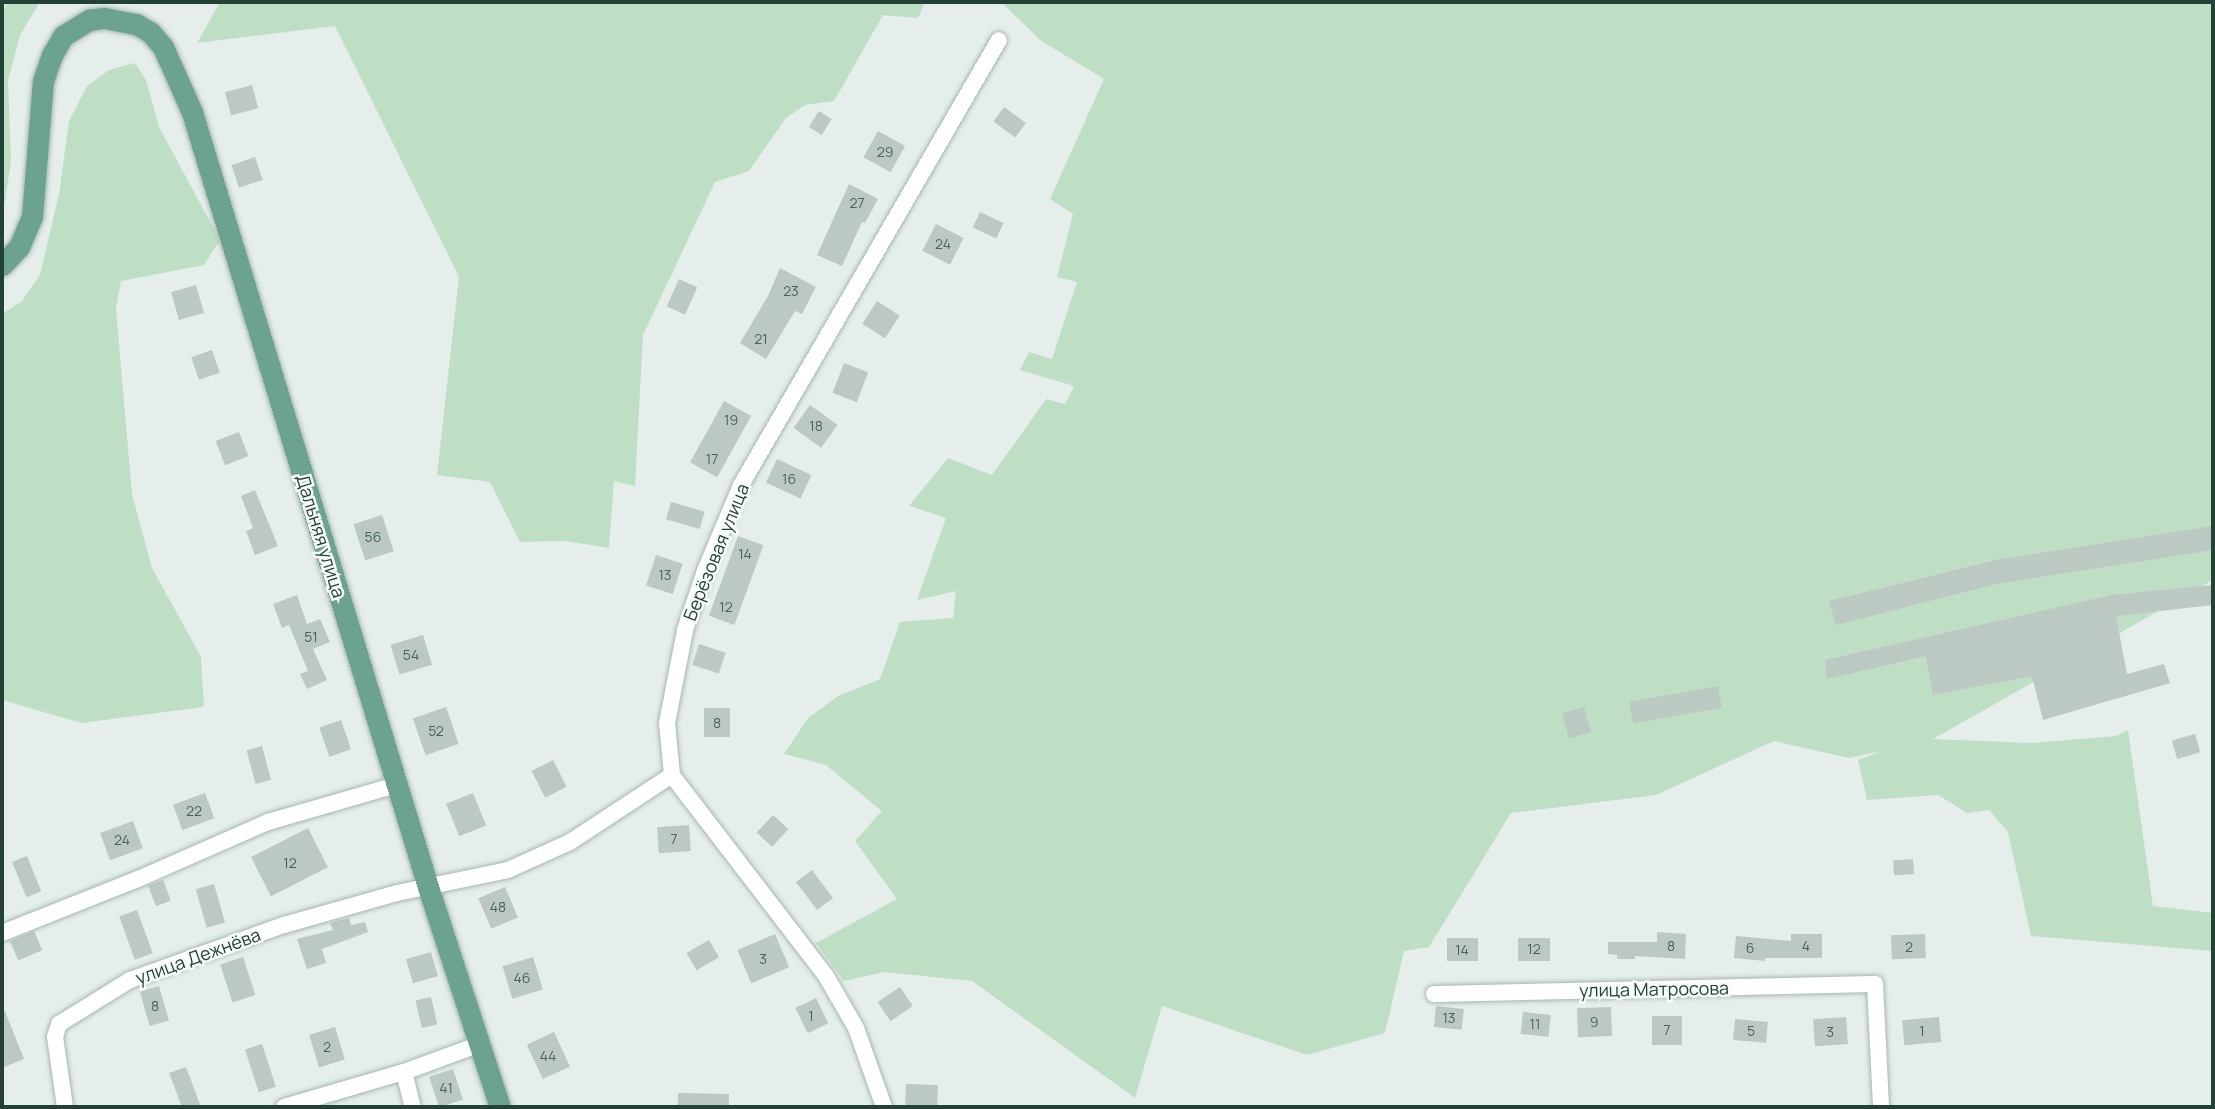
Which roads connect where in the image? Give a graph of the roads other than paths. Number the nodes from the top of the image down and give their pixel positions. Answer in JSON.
{"nodes":[{"id":1,"x":999,"y":40,"type":"dead end"},
{"id":2,"x":2,"y":265,"type":"edge"},
{"id":3,"x":672,"y":775,"type":"junction"},
{"id":4,"x":396,"y":785,"type":"junction"},
{"id":5,"x":428,"y":887,"type":"junction"},
{"id":6,"x":2,"y":933,"type":"edge"},
{"id":7,"x":1434,"y":994,"type":"dead end"},
{"id":8,"x":480,"y":1044,"type":"junction"},
{"id":9,"x":404,"y":1072,"type":"junction"},
{"id":10,"x":65,"y":1107,"type":"edge"},
{"id":11,"x":285,"y":1107,"type":"edge"},
{"id":12,"x":413,"y":1107,"type":"edge"},
{"id":13,"x":500,"y":1107,"type":"edge"},
{"id":14,"x":884,"y":1107,"type":"edge"},
{"id":15,"x":1881,"y":1107,"type":"edge"}],
"edges":[{"from":1,"to":3,"type":"street","name":"Берёзовая улица"},
{"from":2,"to":4,"type":"main road","name":"Дальняя улица"},
{"from":3,"to":5,"type":"street"},
{"from":3,"to":14,"type":"street"},
{"from":4,"to":5,"type":"main road","name":"Дальняя улица"},
{"from":4,"to":6,"type":"street"},
{"from":5,"to":8,"type":"main road","name":"Дальняя улица"},
{"from":5,"to":10,"type":"street","name":"улица Дежнёва"},
{"from":7,"to":15,"type":"street","name":"улица Матросова"},
{"from":8,"to":9,"type":"street"},
{"from":8,"to":13,"type":"main road","name":"Дальняя улица"},
{"from":9,"to":11,"type":"street"},
{"from":9,"to":12,"type":"street"}]}
